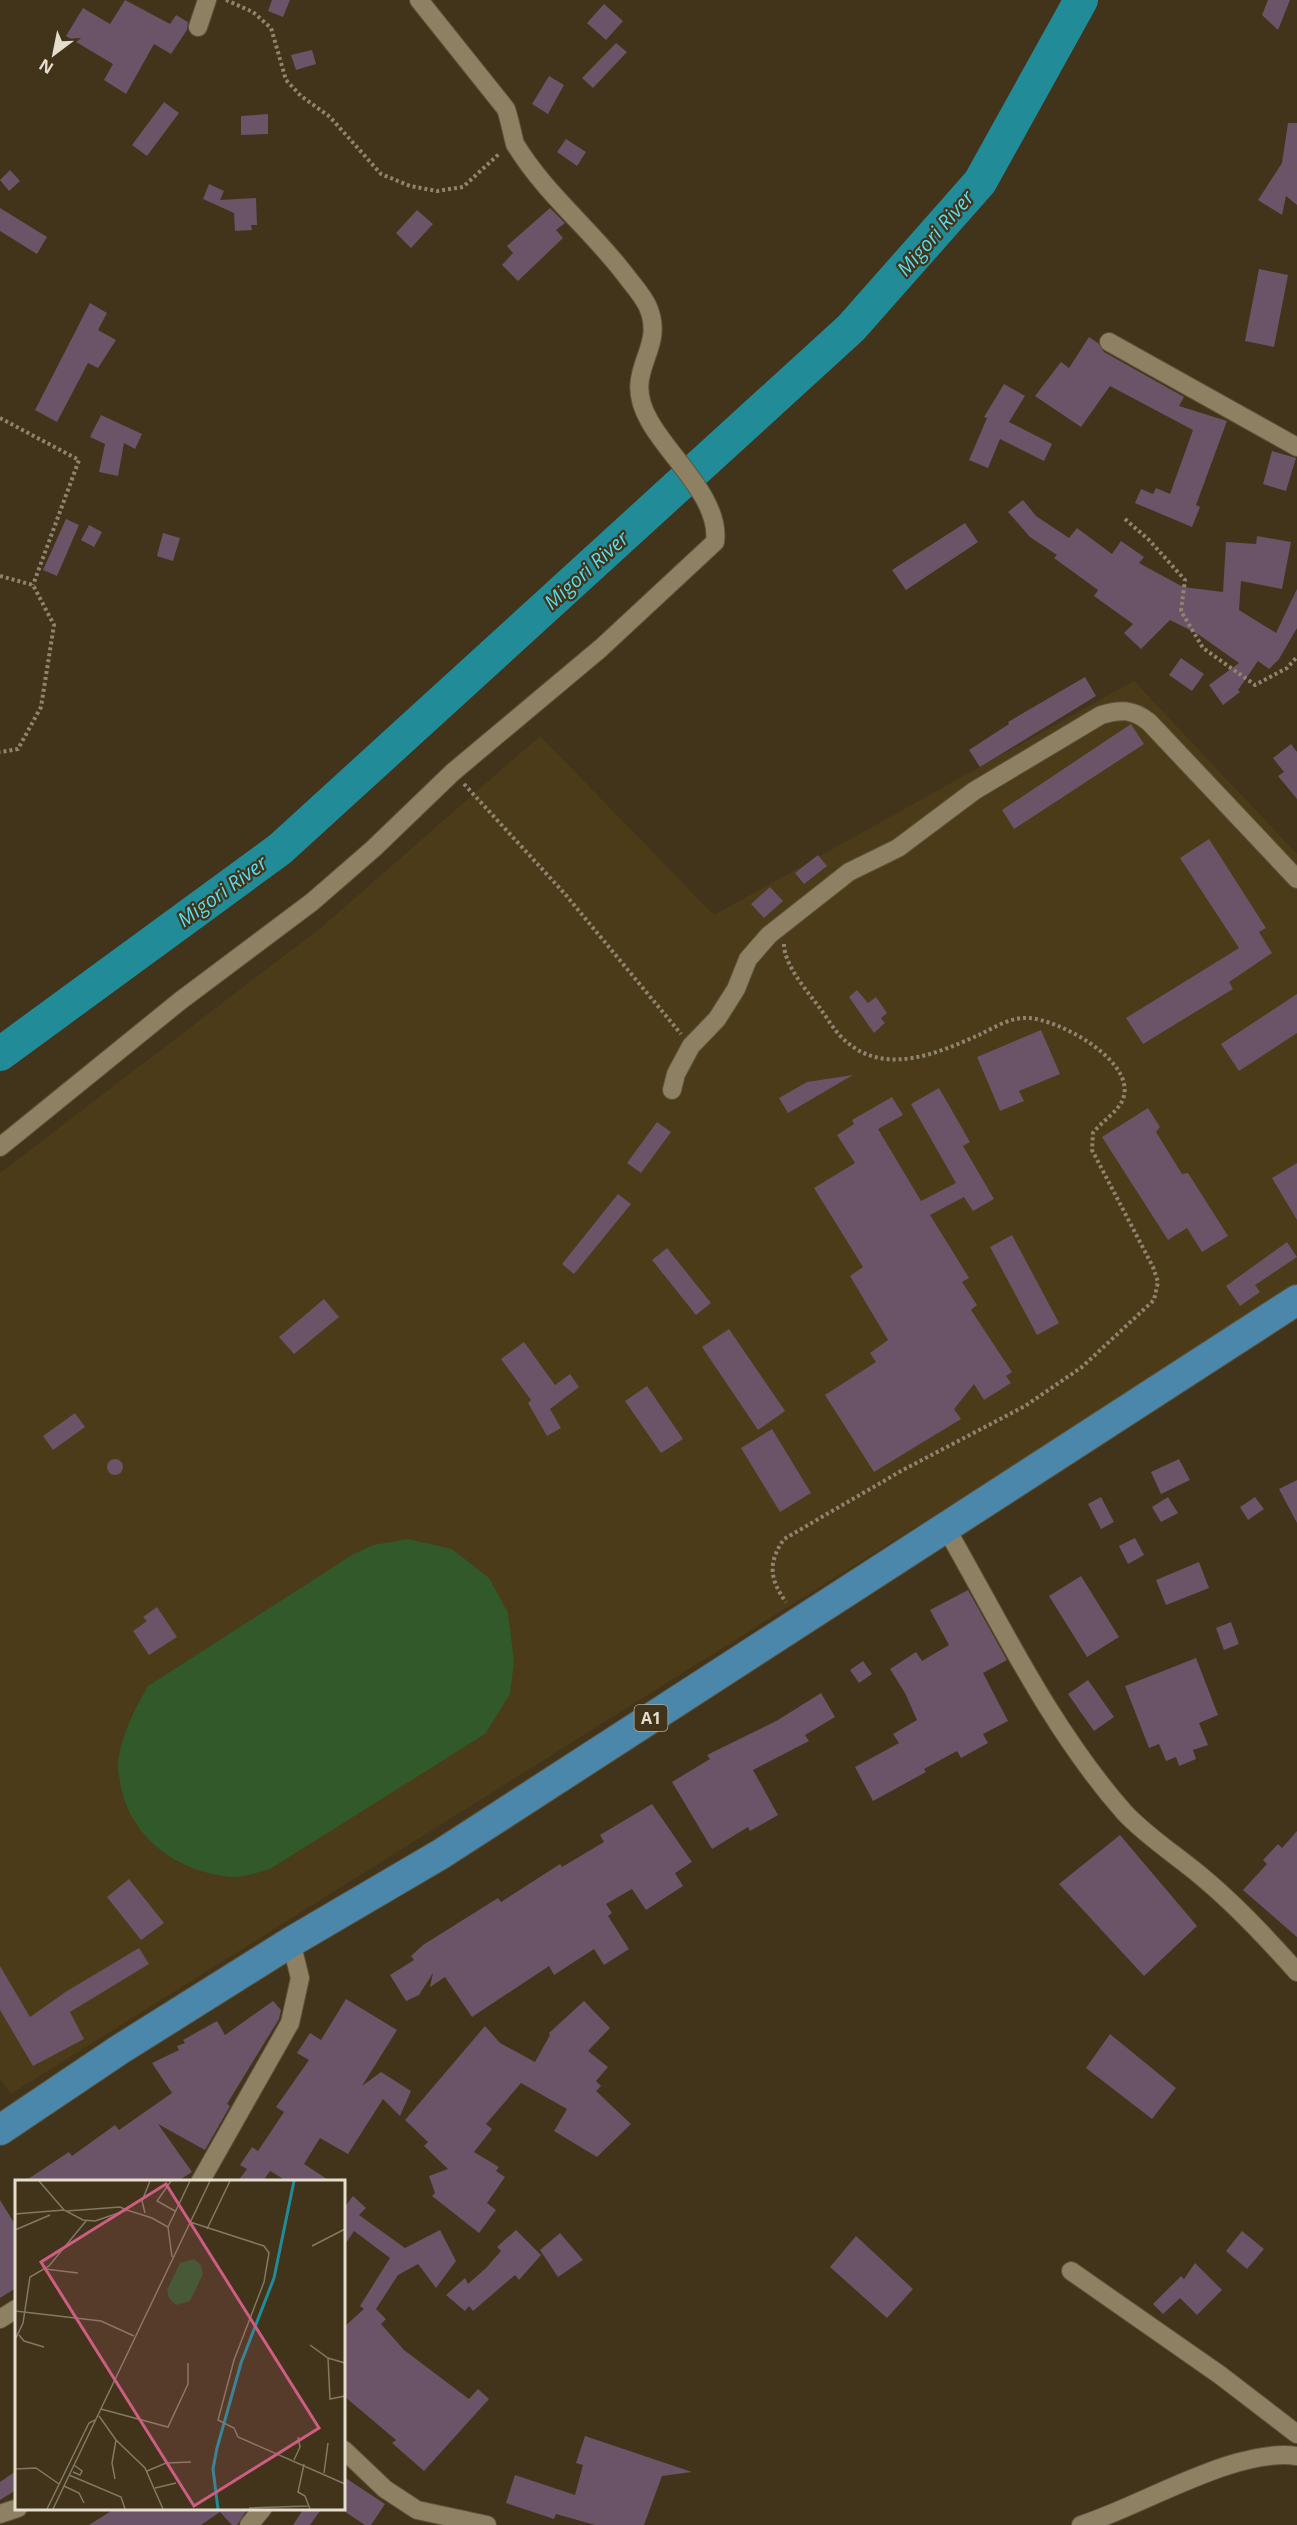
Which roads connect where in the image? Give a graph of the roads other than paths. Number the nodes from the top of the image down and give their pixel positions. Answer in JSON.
{"nodes":[{"id":1,"x":207,"y":0,"type":"edge"},
{"id":2,"x":419,"y":0,"type":"edge"},
{"id":3,"x":198,"y":27,"type":"dead end"},
{"id":4,"x":1109,"y":342,"type":"dead end"},
{"id":5,"x":1297,"y":447,"type":"edge"},
{"id":6,"x":1297,"y":879,"type":"edge"},
{"id":7,"x":672,"y":1090,"type":"dead end"},
{"id":8,"x":0,"y":1147,"type":"edge"},
{"id":9,"x":1297,"y":1300,"type":"edge"},
{"id":10,"x":946,"y":1528,"type":"junction"},
{"id":11,"x":291,"y":1942,"type":"junction"},
{"id":12,"x":1297,"y":1972,"type":"edge"},
{"id":13,"x":1,"y":2128,"type":"edge"},
{"id":14,"x":201,"y":2180,"type":"edge"},
{"id":15,"x":1071,"y":2271,"type":"dead end"},
{"id":16,"x":15,"y":2310,"type":"edge"},
{"id":17,"x":0,"y":2319,"type":"edge"},
{"id":18,"x":1297,"y":2434,"type":"edge"},
{"id":19,"x":345,"y":2451,"type":"edge"},
{"id":20,"x":1297,"y":2456,"type":"edge"},
{"id":21,"x":15,"y":2509,"type":"edge"},
{"id":22,"x":261,"y":2510,"type":"edge"},
{"id":23,"x":0,"y":2514,"type":"edge"},
{"id":24,"x":420,"y":2518,"type":"edge"},
{"id":25,"x":249,"y":2525,"type":"edge"},
{"id":26,"x":488,"y":2525,"type":"edge"},
{"id":27,"x":1081,"y":2525,"type":"edge"}],
"edges":[{"from":1,"to":3,"type":"street"},
{"from":2,"to":8,"type":"street"},
{"from":4,"to":5,"type":"street"},
{"from":6,"to":7,"type":"street"},
{"from":9,"to":10,"type":"highway","number":"A1"},
{"from":10,"to":11,"type":"highway","number":"A1"},
{"from":10,"to":12,"type":"street"},
{"from":11,"to":13,"type":"highway","number":"A1"},
{"from":11,"to":14,"type":"street"},
{"from":15,"to":18,"type":"street"},
{"from":16,"to":17,"type":"street"},
{"from":19,"to":24,"type":"street"},
{"from":20,"to":27,"type":"street"},
{"from":21,"to":23,"type":"street"},
{"from":22,"to":25,"type":"street"},
{"from":24,"to":26,"type":"street"}]}
